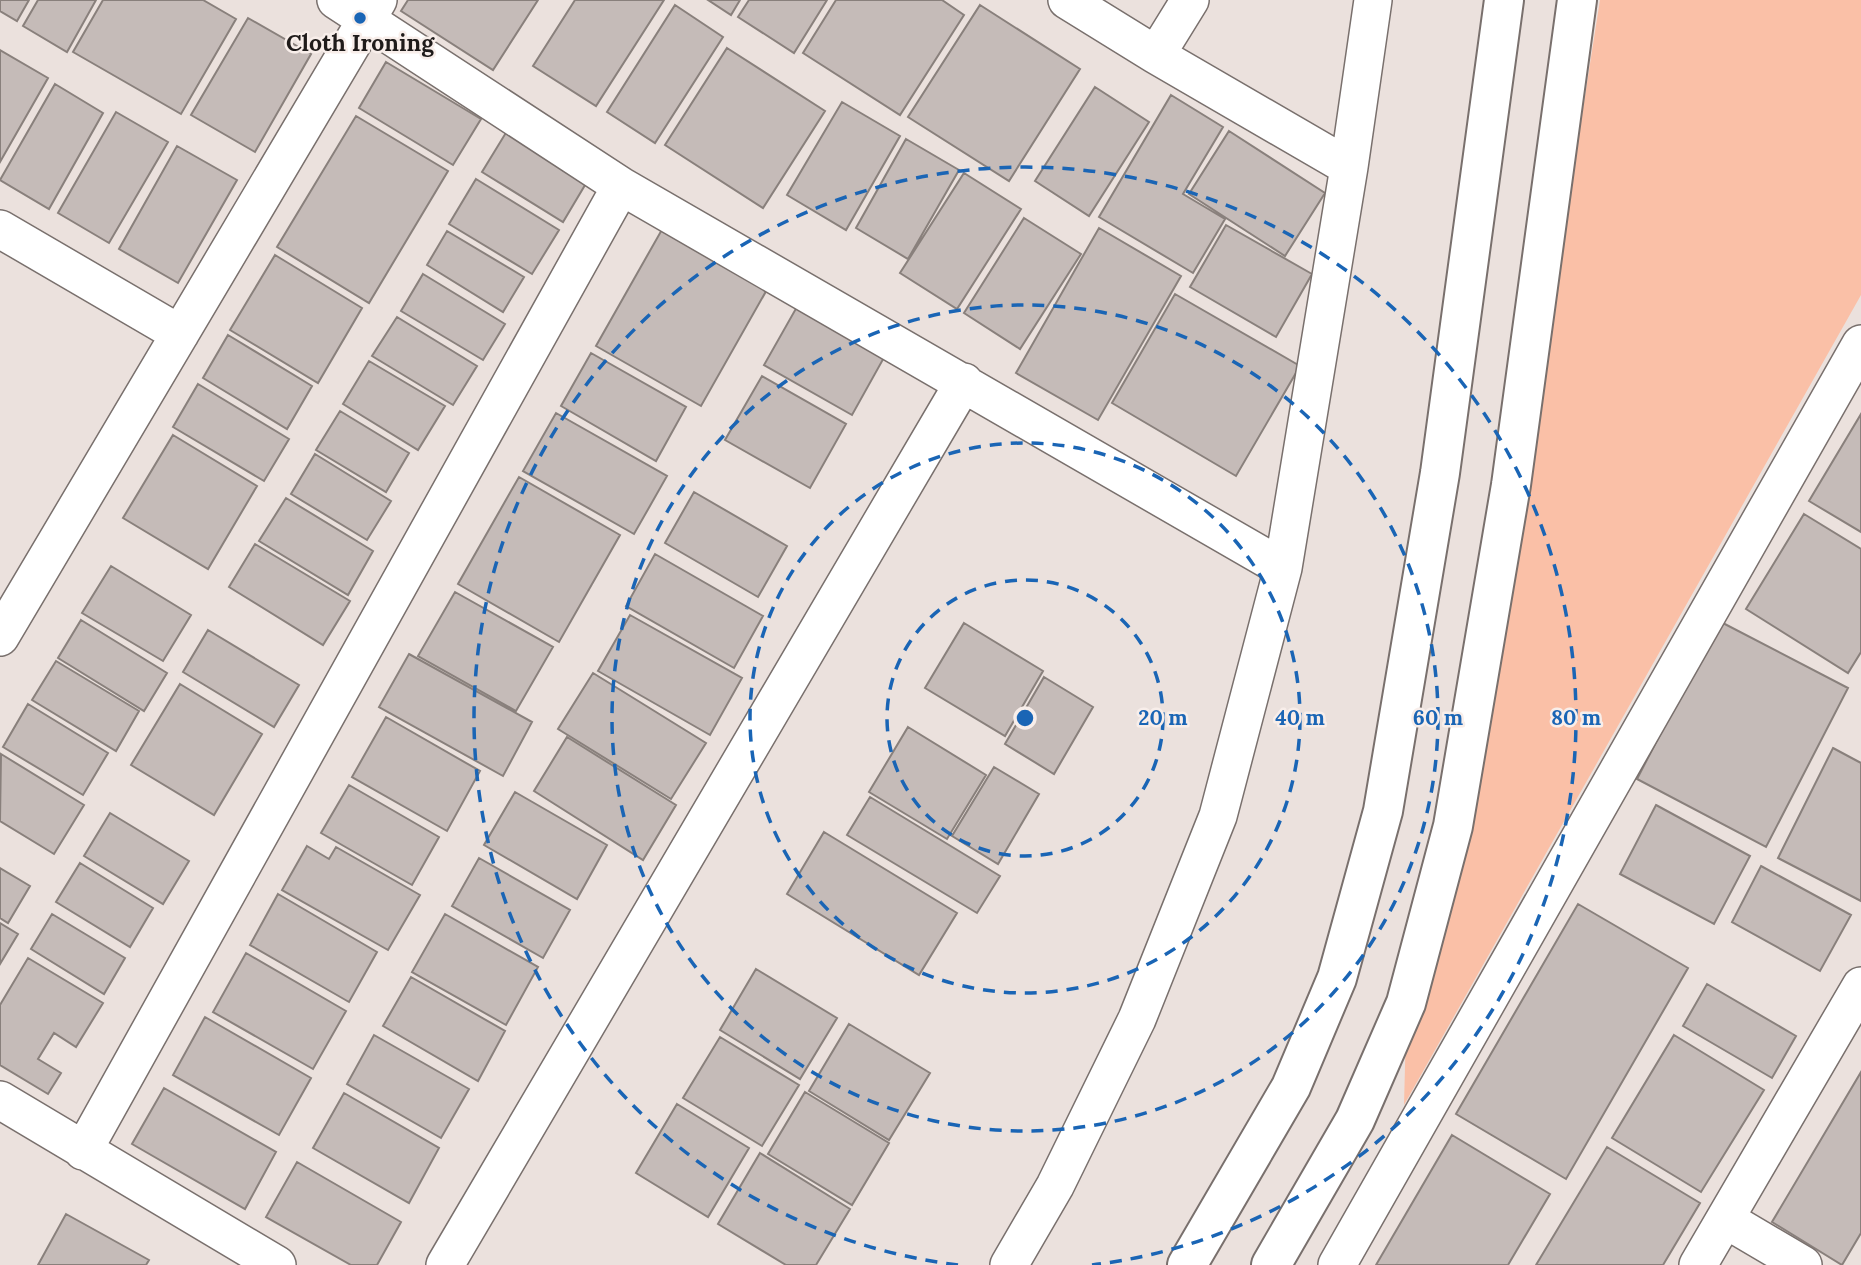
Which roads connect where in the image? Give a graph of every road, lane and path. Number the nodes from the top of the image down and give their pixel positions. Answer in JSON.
{"nodes":[{"id":1,"x":336,"y":0,"type":"edge"},
{"id":2,"x":1067,"y":0,"type":"edge"},
{"id":3,"x":1190,"y":0,"type":"edge"},
{"id":4,"x":1373,"y":0,"type":"edge"},
{"id":5,"x":1504,"y":0,"type":"edge"},
{"id":6,"x":1577,"y":0,"type":"edge"},
{"id":7,"x":373,"y":9,"type":"edge"},
{"id":8,"x":1156,"y":55,"type":"junction"},
{"id":9,"x":1349,"y":167,"type":"junction"},
{"id":10,"x":621,"y":186,"type":"junction"},
{"id":11,"x":0,"y":229,"type":"edge"},
{"id":12,"x":180,"y":334,"type":"junction"},
{"id":13,"x":1861,"y":344,"type":"edge"},
{"id":14,"x":964,"y":383,"type":"junction"},
{"id":15,"x":1283,"y":568,"type":"junction"},
{"id":16,"x":1,"y":634,"type":"edge"},
{"id":17,"x":1861,"y":986,"type":"edge"},
{"id":18,"x":0,"y":1100,"type":"edge"},
{"id":19,"x":83,"y":1151,"type":"junction"},
{"id":20,"x":1725,"y":1219,"type":"junction"},
{"id":21,"x":277,"y":1265,"type":"edge"},
{"id":22,"x":445,"y":1265,"type":"edge"},
{"id":23,"x":1009,"y":1265,"type":"edge"},
{"id":24,"x":1187,"y":1265,"type":"edge"},
{"id":25,"x":1270,"y":1265,"type":"edge"},
{"id":26,"x":1337,"y":1265,"type":"edge"},
{"id":27,"x":1698,"y":1265,"type":"edge"},
{"id":28,"x":1803,"y":1265,"type":"edge"}],
"edges":[{"from":1,"to":7,"type":"street"},
{"from":2,"to":8,"type":"street"},
{"from":3,"to":8,"type":"street"},
{"from":4,"to":9,"type":"street"},
{"from":5,"to":24,"type":"street"},
{"from":6,"to":25,"type":"street"},
{"from":7,"to":10,"type":"street"},
{"from":7,"to":12,"type":"street"},
{"from":8,"to":9,"type":"street"},
{"from":9,"to":15,"type":"street"},
{"from":10,"to":14,"type":"street"},
{"from":10,"to":19,"type":"street"},
{"from":11,"to":12,"type":"street"},
{"from":12,"to":16,"type":"street"},
{"from":13,"to":26,"type":"street"},
{"from":14,"to":15,"type":"street"},
{"from":14,"to":22,"type":"street"},
{"from":15,"to":23,"type":"street"},
{"from":17,"to":20,"type":"street"},
{"from":18,"to":19,"type":"street"},
{"from":19,"to":21,"type":"street"},
{"from":20,"to":27,"type":"street"},
{"from":20,"to":28,"type":"street"}]}
